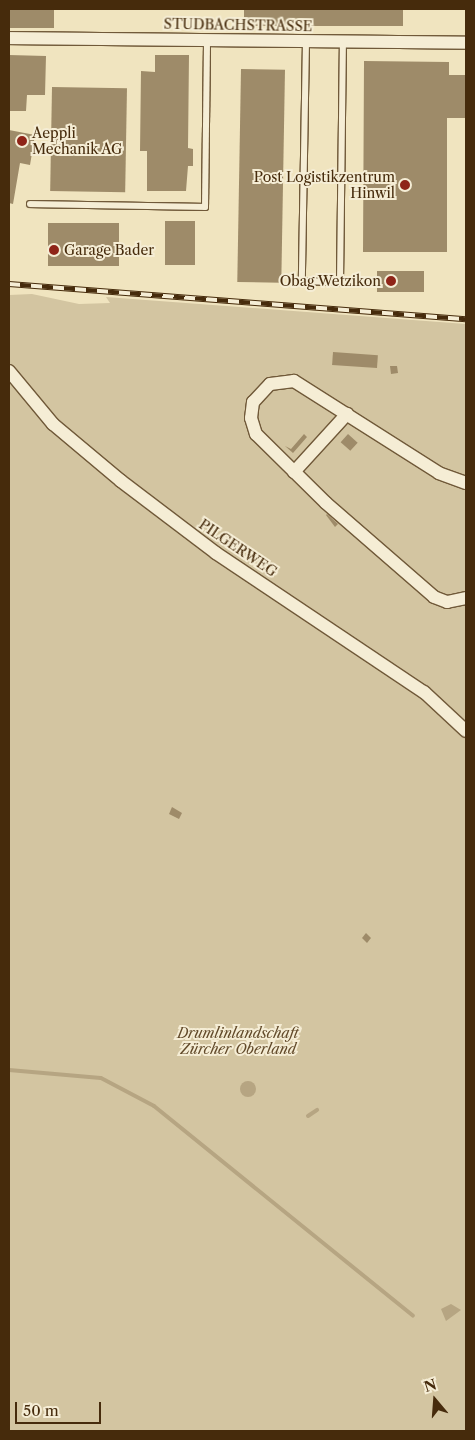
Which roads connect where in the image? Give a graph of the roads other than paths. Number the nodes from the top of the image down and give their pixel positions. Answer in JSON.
{"nodes":[{"id":1,"x":9,"y":38,"type":"edge"},
{"id":2,"x":207,"y":40,"type":"junction"},
{"id":3,"x":306,"y":41,"type":"junction"},
{"id":4,"x":343,"y":41,"type":"junction"},
{"id":5,"x":466,"y":43,"type":"edge"},
{"id":6,"x":30,"y":204,"type":"dead end"},
{"id":7,"x":9,"y":371,"type":"edge"},
{"id":8,"x":347,"y":414,"type":"junction"},
{"id":9,"x":294,"y":472,"type":"junction"},
{"id":10,"x":466,"y":483,"type":"edge"},
{"id":11,"x":466,"y":598,"type":"edge"},
{"id":12,"x":466,"y":730,"type":"edge"}],
"edges":[{"from":1,"to":2,"type":"street","name":"STUDBACHSTRASSE"},
{"from":2,"to":3,"type":"street","name":"STUDBACHSTRASSE"},
{"from":2,"to":6,"type":"lane"},
{"from":3,"to":4,"type":"street","name":"STUDBACHSTRASSE"},
{"from":3,"to":4,"type":"lane"},
{"from":4,"to":5,"type":"street","name":"STUDBACHSTRASSE"},
{"from":7,"to":12,"type":"street","name":"PILGERWEG"},
{"from":8,"to":9,"type":"street"},
{"from":8,"to":9,"type":"street"},
{"from":8,"to":10,"type":"street"},
{"from":9,"to":11,"type":"street"}]}
